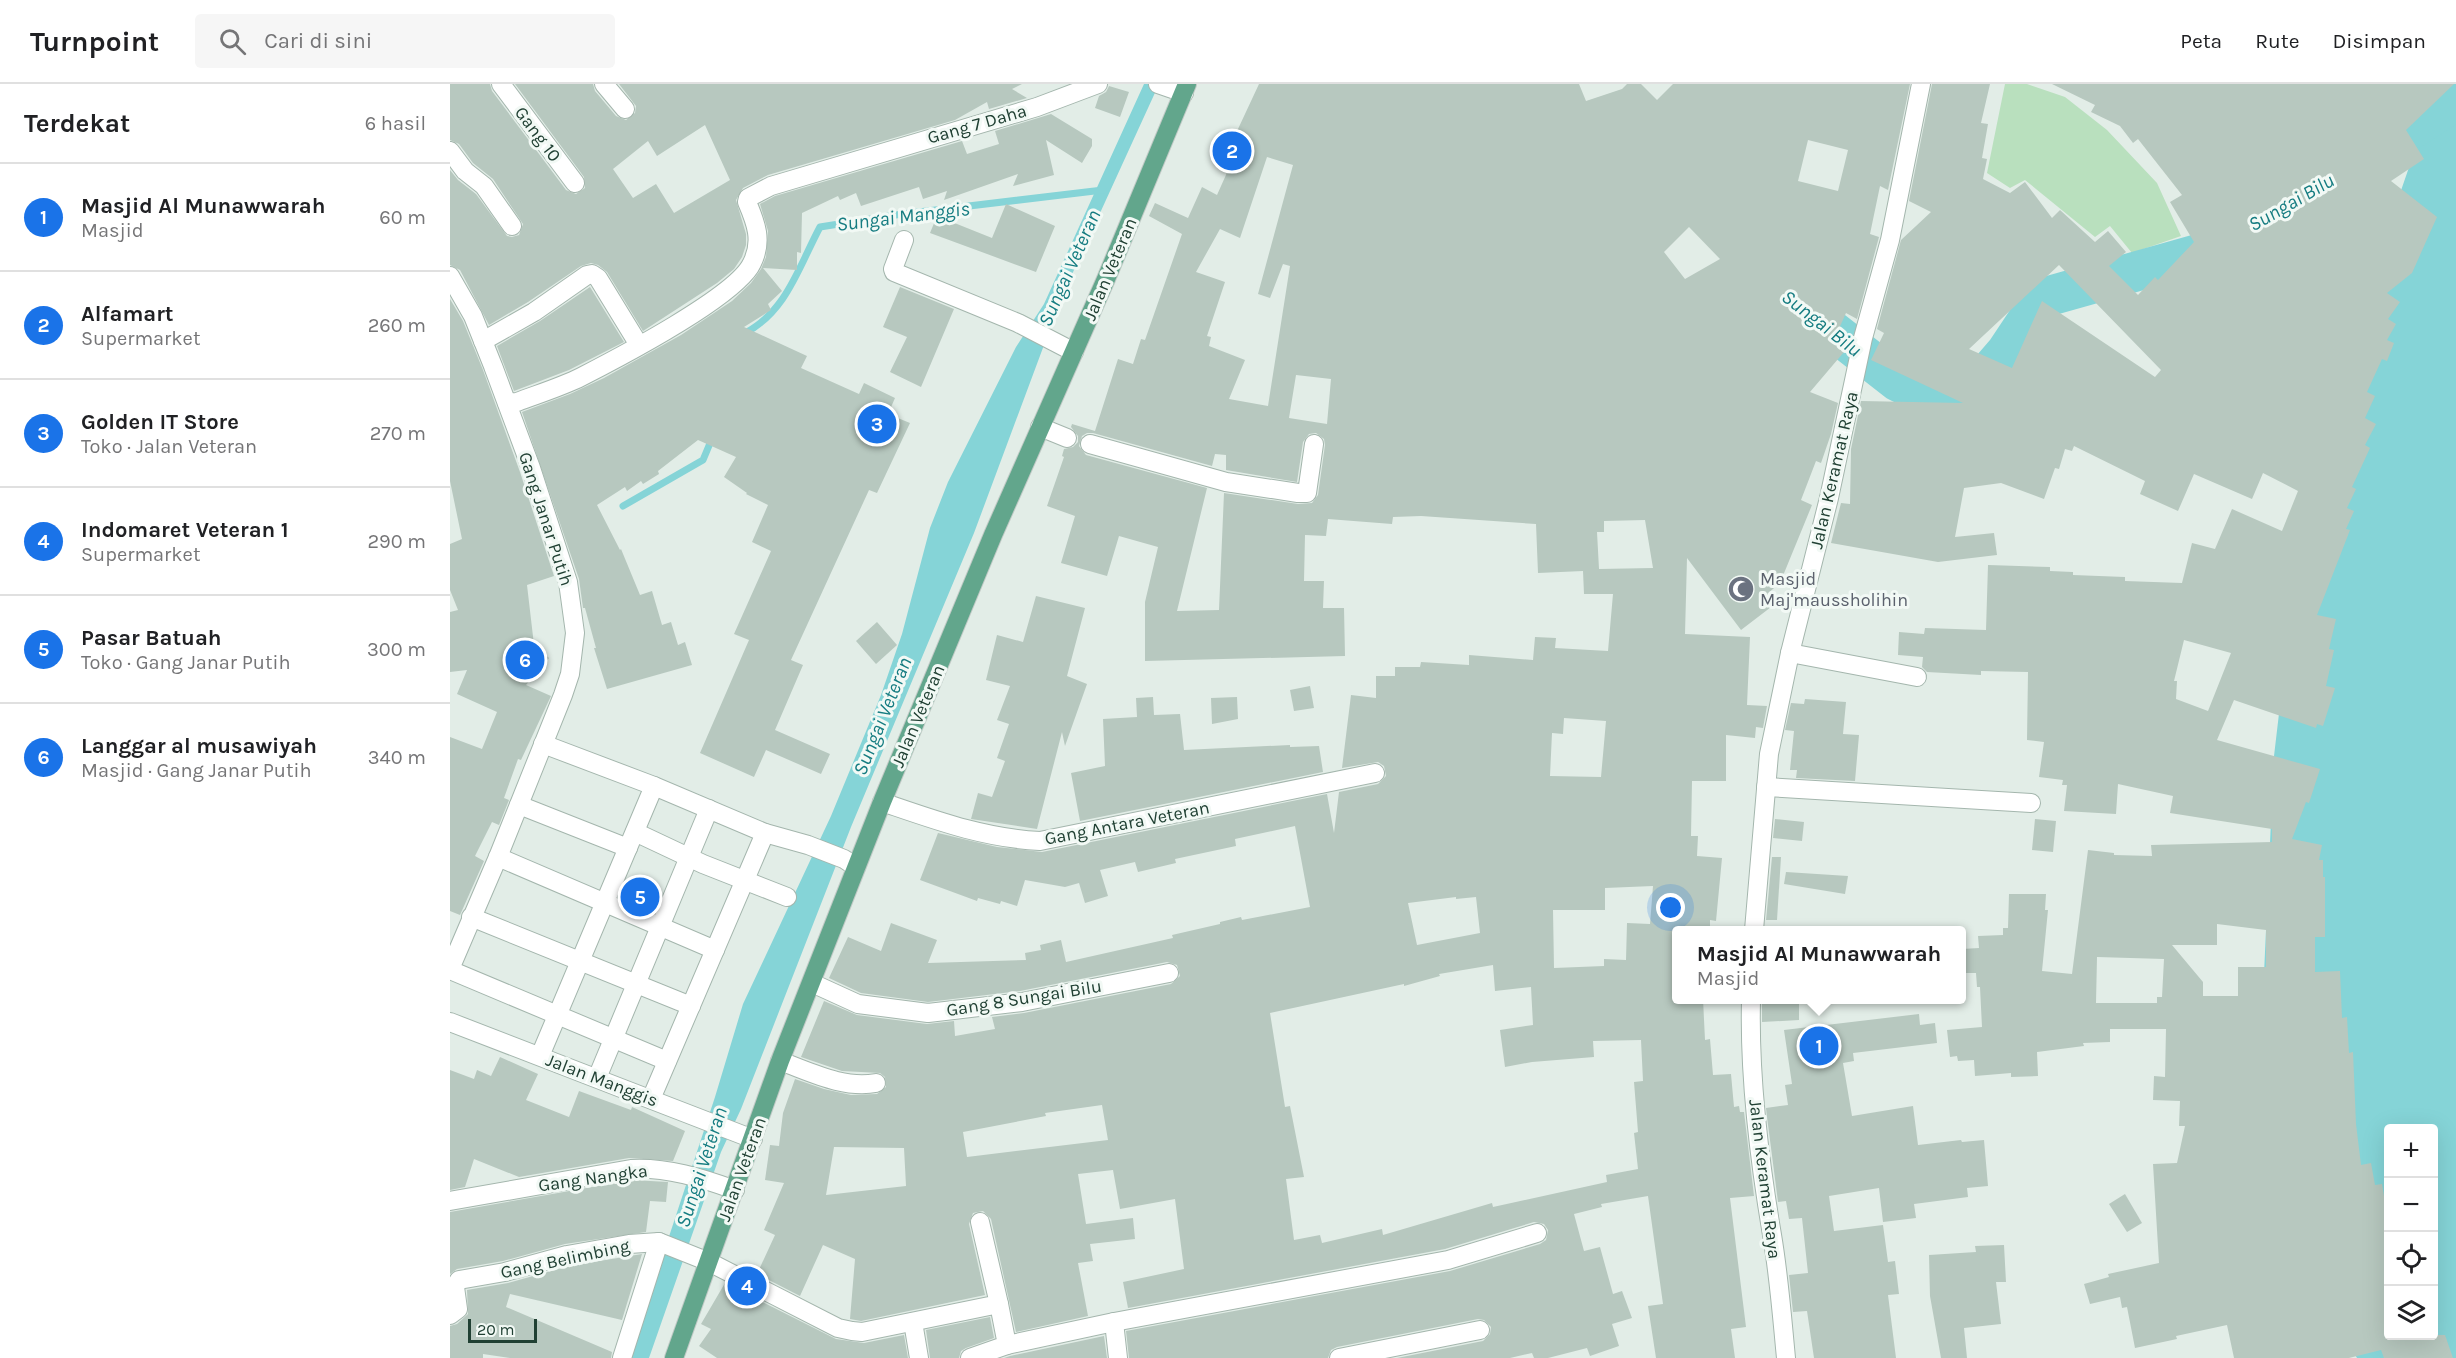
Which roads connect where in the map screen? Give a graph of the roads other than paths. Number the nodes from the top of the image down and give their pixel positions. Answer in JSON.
{"nodes":[{"id":1,"x":501,"y":84,"type":"edge"},
{"id":2,"x":604,"y":84,"type":"edge"},
{"id":3,"x":1098,"y":84,"type":"edge"},
{"id":4,"x":1921,"y":84,"type":"edge"},
{"id":5,"x":1161,"y":85,"type":"edge"},
{"id":6,"x":1185,"y":89,"type":"edge"},
{"id":7,"x":625,"y":109,"type":"dead end"},
{"id":8,"x":450,"y":151,"type":"edge"},
{"id":9,"x":575,"y":183,"type":"dead end"},
{"id":10,"x":512,"y":226,"type":"dead end"},
{"id":11,"x":904,"y":240,"type":"dead end"},
{"id":12,"x":450,"y":277,"type":"edge"},
{"id":13,"x":483,"y":341,"type":"junction"},
{"id":14,"x":639,"y":345,"type":"junction"},
{"id":15,"x":1074,"y":352,"type":"junction"},
{"id":16,"x":507,"y":403,"type":"junction"},
{"id":17,"x":1041,"y":427,"type":"junction"},
{"id":18,"x":1067,"y":438,"type":"dead end"},
{"id":19,"x":1090,"y":444,"type":"dead end"},
{"id":20,"x":1314,"y":444,"type":"dead end"},
{"id":21,"x":1790,"y":653,"type":"junction"},
{"id":22,"x":1917,"y":677,"type":"dead end"},
{"id":23,"x":543,"y":744,"type":"junction"},
{"id":24,"x":1375,"y":773,"type":"dead end"},
{"id":25,"x":654,"y":786,"type":"junction"},
{"id":26,"x":1766,"y":787,"type":"junction"},
{"id":27,"x":882,"y":802,"type":"junction"},
{"id":28,"x":2031,"y":803,"type":"dead end"},
{"id":29,"x":519,"y":805,"type":"junction"},
{"id":30,"x":709,"y":809,"type":"junction"},
{"id":31,"x":765,"y":833,"type":"junction"},
{"id":32,"x":632,"y":840,"type":"junction"},
{"id":33,"x":498,"y":857,"type":"junction"},
{"id":34,"x":689,"y":857,"type":"junction"},
{"id":35,"x":850,"y":863,"type":"junction"},
{"id":36,"x":745,"y":880,"type":"junction"},
{"id":37,"x":787,"y":897,"type":"dead end"},
{"id":38,"x":605,"y":903,"type":"junction"},
{"id":39,"x":471,"y":917,"type":"junction"},
{"id":40,"x":660,"y":926,"type":"junction"},
{"id":41,"x":1754,"y":926,"type":"edge"},
{"id":42,"x":715,"y":950,"type":"junction"},
{"id":43,"x":580,"y":962,"type":"junction"},
{"id":44,"x":450,"y":970,"type":"edge"},
{"id":45,"x":1169,"y":972,"type":"dead end"},
{"id":46,"x":812,"y":983,"type":"junction"},
{"id":47,"x":636,"y":984,"type":"junction"},
{"id":48,"x":1751,"y":1004,"type":"edge"},
{"id":49,"x":691,"y":1006,"type":"junction"},
{"id":50,"x":557,"y":1015,"type":"junction"},
{"id":51,"x":450,"y":1022,"type":"edge"},
{"id":52,"x":613,"y":1038,"type":"junction"},
{"id":53,"x":540,"y":1056,"type":"junction"},
{"id":54,"x":667,"y":1061,"type":"junction"},
{"id":55,"x":780,"y":1061,"type":"junction"},
{"id":56,"x":597,"y":1078,"type":"junction"},
{"id":57,"x":876,"y":1083,"type":"dead end"},
{"id":58,"x":651,"y":1099,"type":"junction"},
{"id":59,"x":753,"y":1139,"type":"junction"},
{"id":60,"x":735,"y":1190,"type":"junction"},
{"id":61,"x":450,"y":1200,"type":"edge"},
{"id":62,"x":980,"y":1222,"type":"dead end"},
{"id":63,"x":1537,"y":1233,"type":"dead end"},
{"id":64,"x":660,"y":1243,"type":"junction"},
{"id":65,"x":709,"y":1262,"type":"junction"},
{"id":66,"x":999,"y":1304,"type":"junction"},
{"id":67,"x":450,"y":1315,"type":"edge"},
{"id":68,"x":913,"y":1322,"type":"junction"},
{"id":69,"x":1114,"y":1322,"type":"junction"},
{"id":70,"x":1480,"y":1330,"type":"dead end"},
{"id":71,"x":1007,"y":1345,"type":"junction"},
{"id":72,"x":622,"y":1358,"type":"edge"},
{"id":73,"x":674,"y":1358,"type":"edge"},
{"id":74,"x":919,"y":1358,"type":"edge"},
{"id":75,"x":970,"y":1358,"type":"edge"},
{"id":76,"x":1118,"y":1358,"type":"edge"},
{"id":77,"x":1339,"y":1358,"type":"edge"},
{"id":78,"x":1786,"y":1358,"type":"edge"}],
"edges":[{"from":1,"to":9,"type":"street","name":"Gang 10"},
{"from":2,"to":7,"type":"street"},
{"from":3,"to":14,"type":"street","name":"Gang 7 Daha"},
{"from":4,"to":21,"type":"street","name":"Jalan Keramat Raya"},
{"from":5,"to":6,"type":"street"},
{"from":6,"to":15,"type":"main road","name":"Jalan Veteran"},
{"from":8,"to":10,"type":"street"},
{"from":11,"to":15,"type":"street"},
{"from":12,"to":13,"type":"street","name":"Gang Janar Putih"},
{"from":13,"to":14,"type":"street"},
{"from":13,"to":16,"type":"street","name":"Gang Janar Putih"},
{"from":14,"to":16,"type":"street"},
{"from":15,"to":17,"type":"main road","name":"Jalan Veteran"},
{"from":16,"to":23,"type":"street","name":"Gang Janar Putih"},
{"from":17,"to":18,"type":"street"},
{"from":17,"to":27,"type":"main road","name":"Jalan Veteran"},
{"from":19,"to":20,"type":"street"},
{"from":21,"to":22,"type":"street"},
{"from":21,"to":26,"type":"street","name":"Jalan Keramat Raya"},
{"from":23,"to":25,"type":"street"},
{"from":23,"to":29,"type":"street","name":"Gang Janar Putih"},
{"from":24,"to":27,"type":"street","name":"Gang Antara Veteran"},
{"from":25,"to":30,"type":"street"},
{"from":25,"to":32,"type":"street"},
{"from":26,"to":28,"type":"street"},
{"from":26,"to":41,"type":"street","name":"Jalan Keramat Raya"},
{"from":27,"to":35,"type":"main road","name":"Jalan Veteran"},
{"from":29,"to":32,"type":"street"},
{"from":29,"to":33,"type":"street","name":"Gang Janar Putih"},
{"from":30,"to":31,"type":"street"},
{"from":30,"to":34,"type":"street"},
{"from":31,"to":35,"type":"street"},
{"from":31,"to":36,"type":"street"},
{"from":32,"to":34,"type":"street"},
{"from":32,"to":38,"type":"street"},
{"from":33,"to":38,"type":"street"},
{"from":33,"to":39,"type":"street","name":"Gang Janar Putih"},
{"from":34,"to":36,"type":"street"},
{"from":34,"to":40,"type":"street"},
{"from":35,"to":46,"type":"main road","name":"Jalan Veteran"},
{"from":36,"to":37,"type":"street"},
{"from":36,"to":42,"type":"street"},
{"from":38,"to":40,"type":"street"},
{"from":38,"to":43,"type":"street"},
{"from":39,"to":43,"type":"street"},
{"from":39,"to":44,"type":"street","name":"Gang Janar Putih"},
{"from":40,"to":42,"type":"street"},
{"from":40,"to":47,"type":"street"},
{"from":42,"to":49,"type":"street"},
{"from":43,"to":47,"type":"street"},
{"from":43,"to":50,"type":"street"},
{"from":44,"to":50,"type":"street"},
{"from":45,"to":46,"type":"street","name":"Gang 8 Sungai Bilu"},
{"from":46,"to":55,"type":"main road","name":"Jalan Veteran"},
{"from":47,"to":49,"type":"street"},
{"from":47,"to":52,"type":"street"},
{"from":48,"to":78,"type":"street","name":"Jalan Keramat Raya"},
{"from":49,"to":54,"type":"street"},
{"from":50,"to":52,"type":"street"},
{"from":50,"to":53,"type":"street"},
{"from":51,"to":53,"type":"street","name":"Jalan Manggis"},
{"from":52,"to":54,"type":"street"},
{"from":52,"to":56,"type":"street"},
{"from":53,"to":56,"type":"street","name":"Jalan Manggis"},
{"from":54,"to":58,"type":"street"},
{"from":55,"to":57,"type":"street"},
{"from":55,"to":59,"type":"main road","name":"Jalan Veteran"},
{"from":56,"to":58,"type":"street","name":"Jalan Manggis"},
{"from":58,"to":59,"type":"street","name":"Jalan Manggis"},
{"from":59,"to":60,"type":"main road","name":"Jalan Veteran"},
{"from":60,"to":61,"type":"street","name":"Gang Nangka"},
{"from":60,"to":65,"type":"main road","name":"Jalan Veteran"},
{"from":62,"to":66,"type":"street"},
{"from":63,"to":69,"type":"street"},
{"from":64,"to":65,"type":"street","name":"Gang Belimbing"},
{"from":64,"to":67,"type":"street","name":"Gang Belimbing"},
{"from":64,"to":72,"type":"street"},
{"from":65,"to":68,"type":"street","name":"Gang Belimbing"},
{"from":65,"to":73,"type":"main road","name":"Jalan Veteran"},
{"from":66,"to":68,"type":"street","name":"Gang Belimbing"},
{"from":66,"to":71,"type":"street"},
{"from":68,"to":74,"type":"street"},
{"from":69,"to":71,"type":"street"},
{"from":69,"to":76,"type":"street"},
{"from":70,"to":77,"type":"street"},
{"from":71,"to":75,"type":"street"}]}
